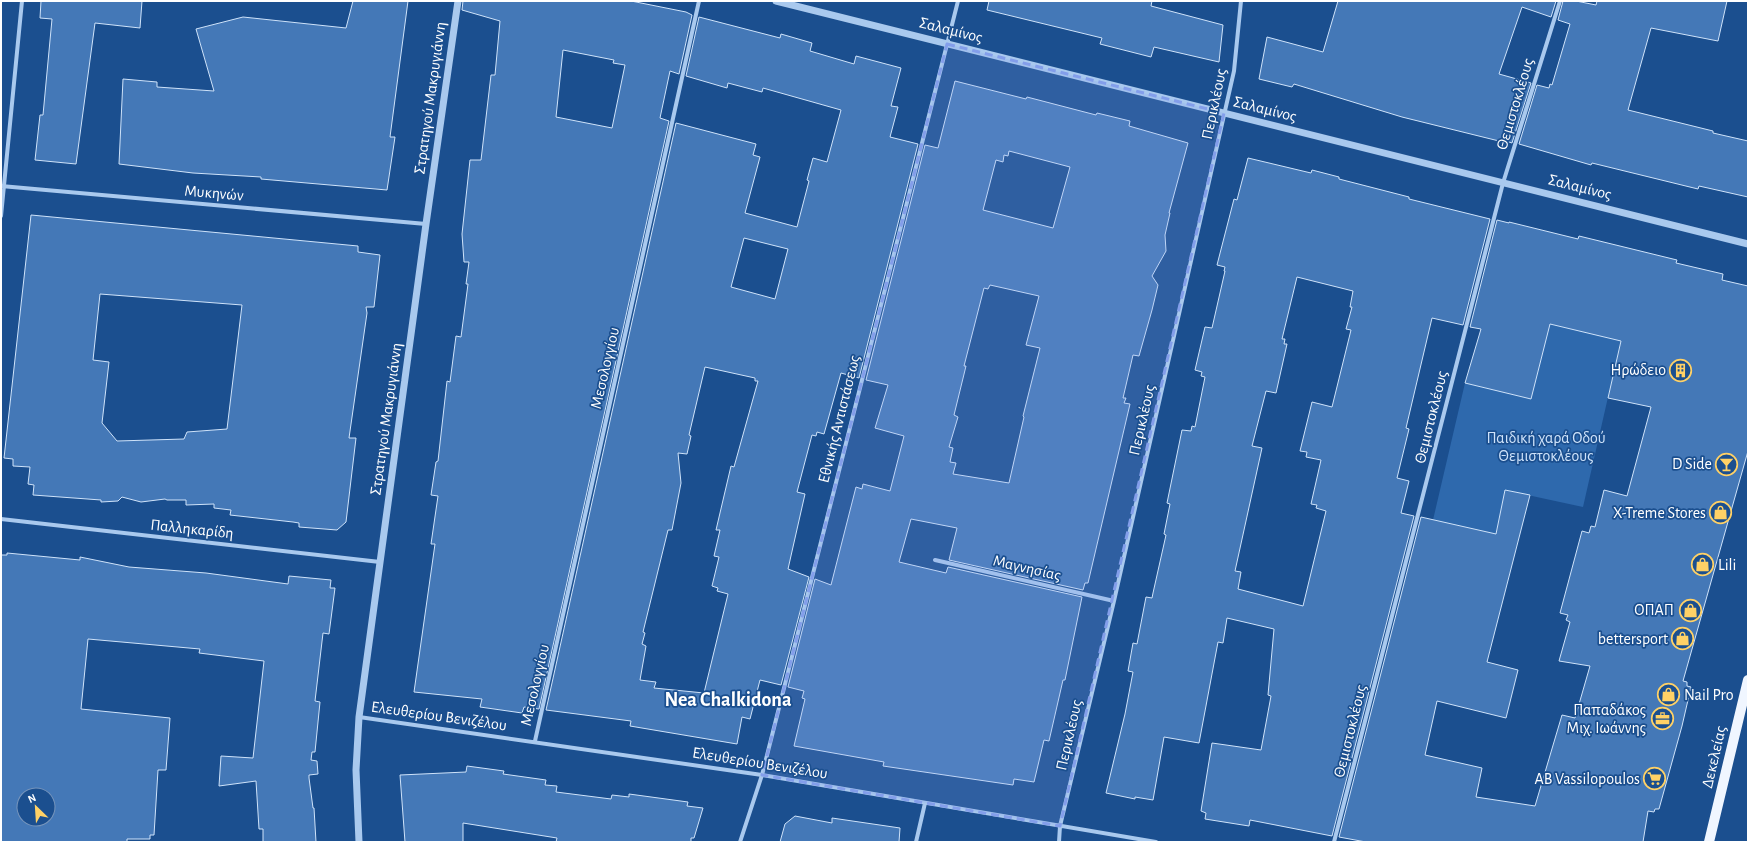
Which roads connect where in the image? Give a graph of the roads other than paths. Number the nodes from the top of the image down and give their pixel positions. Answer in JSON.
{"nodes":[{"id":1,"x":22,"y":1,"type":"edge"},
{"id":2,"x":458,"y":1,"type":"edge"},
{"id":3,"x":699,"y":1,"type":"edge"},
{"id":4,"x":776,"y":1,"type":"edge"},
{"id":5,"x":958,"y":1,"type":"edge"},
{"id":6,"x":1241,"y":1,"type":"edge"},
{"id":7,"x":1560,"y":1,"type":"edge"},
{"id":8,"x":947,"y":44,"type":"junction"},
{"id":9,"x":1224,"y":113,"type":"junction"},
{"id":10,"x":1503,"y":183,"type":"junction"},
{"id":11,"x":2,"y":186,"type":"edge"},
{"id":12,"x":1,"y":216,"type":"edge"},
{"id":13,"x":426,"y":224,"type":"junction"},
{"id":14,"x":1748,"y":244,"type":"edge"},
{"id":15,"x":1,"y":519,"type":"edge"},
{"id":16,"x":936,"y":560,"type":"dead end"},
{"id":17,"x":381,"y":562,"type":"junction"},
{"id":18,"x":1114,"y":601,"type":"junction"},
{"id":19,"x":1748,"y":680,"type":"edge"},
{"id":20,"x":359,"y":716,"type":"junction"},
{"id":21,"x":535,"y":741,"type":"junction"},
{"id":22,"x":762,"y":775,"type":"junction"},
{"id":23,"x":925,"y":803,"type":"junction"},
{"id":24,"x":1060,"y":826,"type":"junction"},
{"id":25,"x":360,"y":842,"type":"edge"},
{"id":26,"x":740,"y":842,"type":"edge"},
{"id":27,"x":916,"y":842,"type":"edge"},
{"id":28,"x":1059,"y":842,"type":"edge"},
{"id":29,"x":1156,"y":842,"type":"edge"},
{"id":30,"x":1334,"y":842,"type":"edge"},
{"id":31,"x":1709,"y":842,"type":"edge"}],
"edges":[{"from":1,"to":11,"type":"street"},
{"from":2,"to":13,"type":"street","name":"Στρατηγού Μακρυγιάννη"},
{"from":3,"to":21,"type":"street","name":"Μεσολογγίου"},
{"from":4,"to":8,"type":"street","name":"Σαλαμίνος"},
{"from":5,"to":8,"type":"street","name":"Εθνικής Αντιστάσεως"},
{"from":6,"to":9,"type":"street","name":"Περικλέους"},
{"from":7,"to":10,"type":"street","name":"Θεμιστοκλέους"},
{"from":8,"to":9,"type":"street","name":"Σαλαμίνος"},
{"from":8,"to":22,"type":"street","name":"Εθνικής Αντιστάσεως"},
{"from":9,"to":10,"type":"street","name":"Σαλαμίνος"},
{"from":9,"to":18,"type":"street","name":"Περικλέους"},
{"from":10,"to":14,"type":"street","name":"Σαλαμίνος"},
{"from":10,"to":30,"type":"street","name":"Θεμιστοκλέους"},
{"from":11,"to":12,"type":"street"},
{"from":11,"to":13,"type":"street","name":"Μυκηνών"},
{"from":13,"to":17,"type":"street","name":"Στρατηγού Μακρυγιάννη"},
{"from":15,"to":17,"type":"street","name":"Παλληκαρίδη"},
{"from":16,"to":18,"type":"street","name":"Μαγνησίας"},
{"from":17,"to":20,"type":"street","name":"Στρατηγού Μακρυγιάννη"},
{"from":18,"to":24,"type":"street","name":"Περικλέους"},
{"from":19,"to":31,"type":"main road","name":"Δεκελείας"},
{"from":20,"to":21,"type":"street","name":"Ελευθερίου Βενιζέλου"},
{"from":20,"to":25,"type":"street","name":"Στρατηγού Μακρυγιάννη"},
{"from":21,"to":22,"type":"street","name":"Ελευθερίου Βενιζέλου"},
{"from":22,"to":23,"type":"street","name":"Ελευθερίου Βενιζέλου"},
{"from":22,"to":26,"type":"street","name":"Εθνικής Αντιστάσεως"},
{"from":23,"to":24,"type":"street","name":"Ελευθερίου Βενιζέλου"},
{"from":23,"to":27,"type":"street"},
{"from":24,"to":28,"type":"street","name":"Περικλέους"},
{"from":24,"to":29,"type":"street","name":"Ελευθερίου Βενιζέλου"}]}
